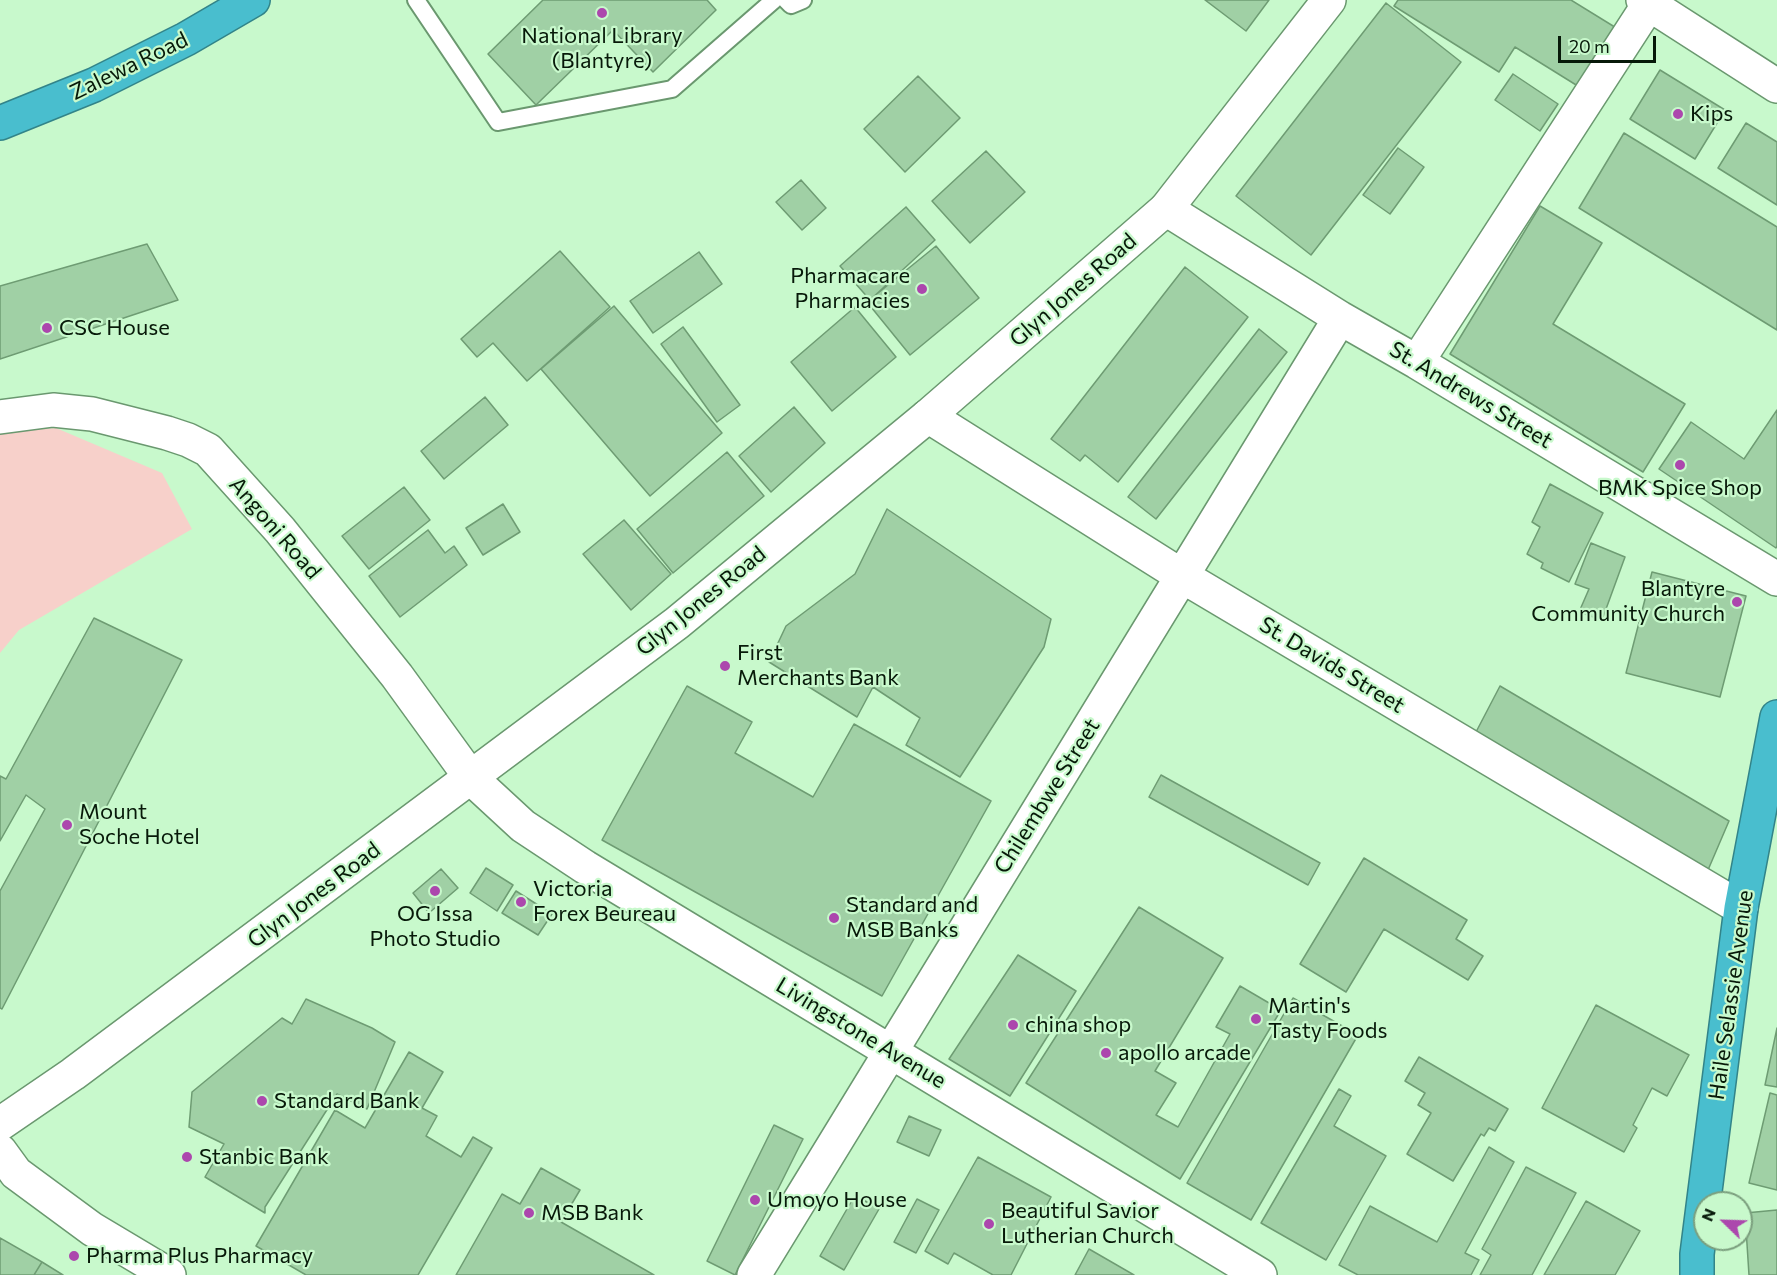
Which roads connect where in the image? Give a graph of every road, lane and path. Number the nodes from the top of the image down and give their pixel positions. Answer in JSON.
{"nodes":[{"id":1,"x":254,"y":0,"type":"edge"},
{"id":2,"x":416,"y":0,"type":"edge"},
{"id":3,"x":774,"y":0,"type":"edge"},
{"id":4,"x":786,"y":0,"type":"edge"},
{"id":5,"x":803,"y":0,"type":"edge"},
{"id":6,"x":1329,"y":0,"type":"edge"},
{"id":7,"x":1646,"y":2,"type":"edge"},
{"id":8,"x":1777,"y":86,"type":"edge"},
{"id":9,"x":0,"y":123,"type":"edge"},
{"id":10,"x":1166,"y":209,"type":"junction"},
{"id":11,"x":1340,"y":318,"type":"junction"},
{"id":12,"x":1417,"y":362,"type":"junction"},
{"id":13,"x":928,"y":416,"type":"junction"},
{"id":14,"x":0,"y":417,"type":"edge"},
{"id":15,"x":1182,"y":576,"type":"junction"},
{"id":16,"x":1777,"y":579,"type":"edge"},
{"id":17,"x":1777,"y":717,"type":"edge"},
{"id":18,"x":471,"y":778,"type":"junction"},
{"id":19,"x":1741,"y":908,"type":"junction"},
{"id":20,"x":890,"y":1051,"type":"junction"},
{"id":21,"x":0,"y":1124,"type":"edge"},
{"id":22,"x":0,"y":1151,"type":"edge"},
{"id":23,"x":169,"y":1275,"type":"edge"},
{"id":24,"x":754,"y":1275,"type":"edge"},
{"id":25,"x":1260,"y":1275,"type":"edge"},
{"id":26,"x":1697,"y":1275,"type":"edge"}],
"edges":[{"from":1,"to":9,"type":"highway","name":"Zalewa Road"},
{"from":2,"to":3,"type":"lane"},
{"from":4,"to":5,"type":"lane"},
{"from":6,"to":10,"type":"street","name":"Glyn Jones Road"},
{"from":7,"to":8,"type":"street"},
{"from":7,"to":12,"type":"street"},
{"from":10,"to":11,"type":"street","name":"St. Andrews Street"},
{"from":10,"to":13,"type":"street","name":"Glyn Jones Road"},
{"from":11,"to":12,"type":"street","name":"St. Andrews Street"},
{"from":11,"to":15,"type":"street","name":"Chilembwe Street"},
{"from":12,"to":16,"type":"street","name":"St. Andrews Street"},
{"from":13,"to":15,"type":"street","name":"St. Davids Street"},
{"from":13,"to":18,"type":"street","name":"Glyn Jones Road"},
{"from":14,"to":18,"type":"street","name":"Angoni Road"},
{"from":15,"to":19,"type":"street","name":"St. Davids Street"},
{"from":15,"to":20,"type":"street","name":"Chilembwe Street"},
{"from":17,"to":19,"type":"highway","name":"Haile Selassie Avenue"},
{"from":18,"to":20,"type":"street","name":"Livingstone Avenue"},
{"from":18,"to":21,"type":"street","name":"Glyn Jones Road"},
{"from":19,"to":26,"type":"highway","name":"Haile Selassie Avenue"},
{"from":20,"to":24,"type":"street","name":"Chilembwe Street"},
{"from":20,"to":25,"type":"street","name":"Livingstone Avenue"},
{"from":22,"to":23,"type":"street"}]}
